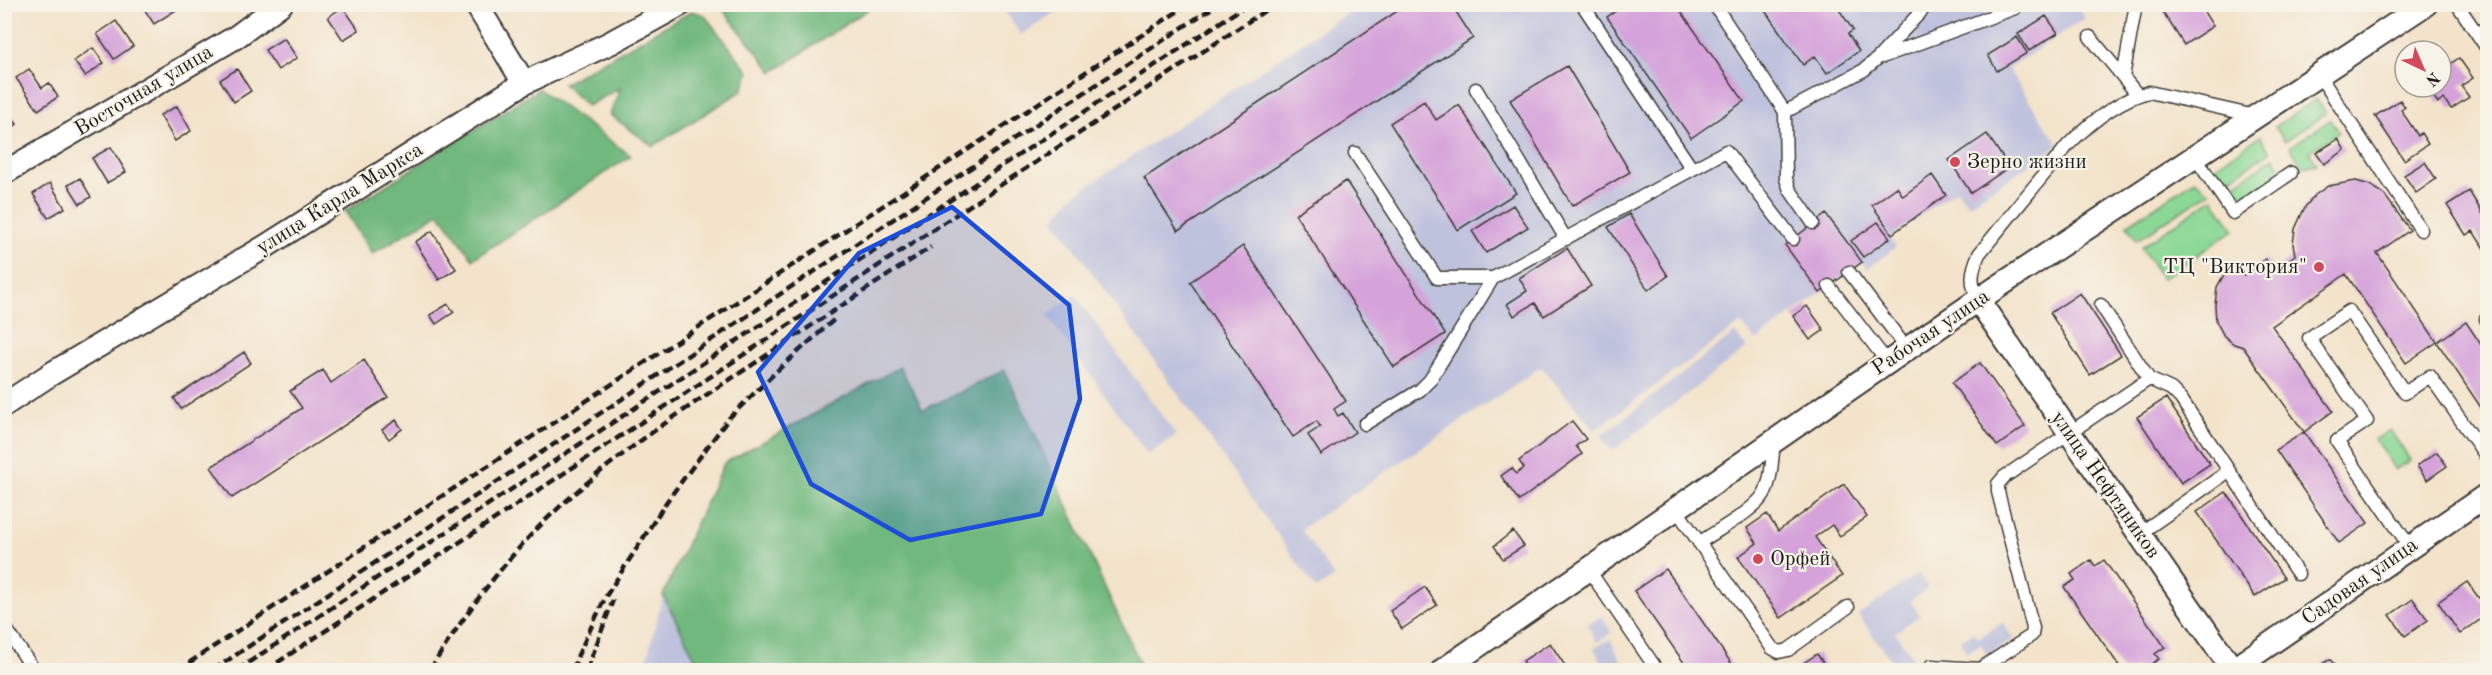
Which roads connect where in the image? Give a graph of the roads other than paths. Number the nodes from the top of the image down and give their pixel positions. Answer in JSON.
{"nodes":[{"id":1,"x":281,"y":4,"type":"edge"},
{"id":2,"x":477,"y":4,"type":"edge"},
{"id":3,"x":681,"y":4,"type":"edge"},
{"id":4,"x":1582,"y":4,"type":"edge"},
{"id":5,"x":1714,"y":4,"type":"edge"},
{"id":6,"x":1928,"y":4,"type":"edge"},
{"id":7,"x":2136,"y":4,"type":"edge"},
{"id":8,"x":2426,"y":4,"type":"edge"},
{"id":9,"x":2457,"y":4,"type":"edge"},
{"id":10,"x":2015,"y":8,"type":"dead end"},
{"id":11,"x":2090,"y":37,"type":"dead end"},
{"id":12,"x":2487,"y":50,"type":"edge"},
{"id":13,"x":1878,"y":58,"type":"junction"},
{"id":14,"x":2319,"y":75,"type":"junction"},
{"id":15,"x":2123,"y":77,"type":"junction"},
{"id":16,"x":524,"y":84,"type":"junction"},
{"id":17,"x":1476,"y":89,"type":"dead end"},
{"id":18,"x":2137,"y":94,"type":"junction"},
{"id":19,"x":1785,"y":112,"type":"junction"},
{"id":20,"x":2256,"y":117,"type":"junction"},
{"id":21,"x":1355,"y":153,"type":"dead end"},
{"id":22,"x":2195,"y":157,"type":"junction"},
{"id":23,"x":1692,"y":169,"type":"junction"},
{"id":24,"x":4,"y":173,"type":"edge"},
{"id":25,"x":2291,"y":173,"type":"dead end"},
{"id":26,"x":1814,"y":223,"type":"dead end"},
{"id":27,"x":2421,"y":230,"type":"dead end"},
{"id":28,"x":1566,"y":238,"type":"junction"},
{"id":29,"x":1793,"y":239,"type":"dead end"},
{"id":30,"x":1849,"y":272,"type":"dead end"},
{"id":31,"x":1493,"y":278,"type":"junction"},
{"id":32,"x":1829,"y":286,"type":"dead end"},
{"id":33,"x":1978,"y":300,"type":"junction"},
{"id":34,"x":2102,"y":305,"type":"dead end"},
{"id":35,"x":1907,"y":349,"type":"junction"},
{"id":36,"x":1888,"y":363,"type":"junction"},
{"id":37,"x":2150,"y":379,"type":"junction"},
{"id":38,"x":4,"y":405,"type":"edge"},
{"id":39,"x":1365,"y":424,"type":"dead end"},
{"id":40,"x":2069,"y":433,"type":"junction"},
{"id":41,"x":1774,"y":441,"type":"junction"},
{"id":42,"x":2487,"y":459,"type":"edge"},
{"id":43,"x":2229,"y":471,"type":"junction"},
{"id":44,"x":2487,"y":494,"type":"edge"},
{"id":45,"x":1676,"y":509,"type":"junction"},
{"id":46,"x":2139,"y":534,"type":"junction"},
{"id":47,"x":1699,"y":543,"type":"junction"},
{"id":48,"x":2410,"y":548,"type":"junction"},
{"id":49,"x":1588,"y":569,"type":"junction"},
{"id":50,"x":2298,"y":574,"type":"dead end"},
{"id":51,"x":1848,"y":606,"type":"dead end"},
{"id":52,"x":4,"y":626,"type":"edge"},
{"id":53,"x":1930,"y":666,"type":"dead end"},
{"id":54,"x":34,"y":670,"type":"edge"},
{"id":55,"x":1443,"y":670,"type":"edge"},
{"id":56,"x":1657,"y":670,"type":"edge"},
{"id":57,"x":2233,"y":670,"type":"edge"}],
"edges":[{"from":1,"to":24,"type":"street","name":"Восточная улица"},
{"from":2,"to":16,"type":"street"},
{"from":3,"to":16,"type":"street","name":"улица Карла Маркса"},
{"from":4,"to":23,"type":"lane"},
{"from":5,"to":19,"type":"lane"},
{"from":6,"to":13,"type":"lane"},
{"from":7,"to":15,"type":"lane"},
{"from":8,"to":14,"type":"street","name":"Рабочая улица"},
{"from":9,"to":12,"type":"lane"},
{"from":10,"to":13,"type":"lane"},
{"from":11,"to":15,"type":"lane"},
{"from":13,"to":19,"type":"lane"},
{"from":14,"to":20,"type":"street","name":"Рабочая улица"},
{"from":14,"to":27,"type":"lane"},
{"from":15,"to":18,"type":"lane"},
{"from":16,"to":38,"type":"street","name":"улица Карла Маркса"},
{"from":17,"to":28,"type":"lane"},
{"from":18,"to":20,"type":"lane"},
{"from":18,"to":33,"type":"lane"},
{"from":19,"to":26,"type":"lane"},
{"from":20,"to":22,"type":"street","name":"Рабочая улица"},
{"from":21,"to":31,"type":"lane"},
{"from":22,"to":25,"type":"lane"},
{"from":22,"to":33,"type":"street","name":"Рабочая улица"},
{"from":23,"to":28,"type":"lane"},
{"from":23,"to":29,"type":"lane"},
{"from":28,"to":31,"type":"lane"},
{"from":30,"to":35,"type":"lane"},
{"from":31,"to":39,"type":"lane"},
{"from":32,"to":36,"type":"lane"},
{"from":33,"to":35,"type":"street","name":"Рабочая улица"},
{"from":33,"to":40,"type":"street","name":"улица Нефтяников"},
{"from":34,"to":37,"type":"lane"},
{"from":35,"to":36,"type":"street","name":"Рабочая улица"},
{"from":36,"to":41,"type":"street","name":"Рабочая улица"},
{"from":37,"to":40,"type":"lane"},
{"from":37,"to":43,"type":"lane"},
{"from":40,"to":46,"type":"street","name":"улица Нефтяников"},
{"from":40,"to":53,"type":"lane"},
{"from":41,"to":45,"type":"street","name":"Рабочая улица"},
{"from":41,"to":47,"type":"lane"},
{"from":42,"to":48,"type":"lane"},
{"from":43,"to":46,"type":"lane"},
{"from":43,"to":50,"type":"lane"},
{"from":44,"to":48,"type":"street","name":"Садовая улица"},
{"from":45,"to":47,"type":"lane"},
{"from":45,"to":49,"type":"street","name":"Рабочая улица"},
{"from":46,"to":57,"type":"street","name":"улица Нефтяников"},
{"from":47,"to":51,"type":"lane"},
{"from":48,"to":57,"type":"street","name":"Садовая улица"},
{"from":49,"to":55,"type":"street","name":"Рабочая улица"},
{"from":49,"to":56,"type":"lane"},
{"from":52,"to":54,"type":"lane"}]}
